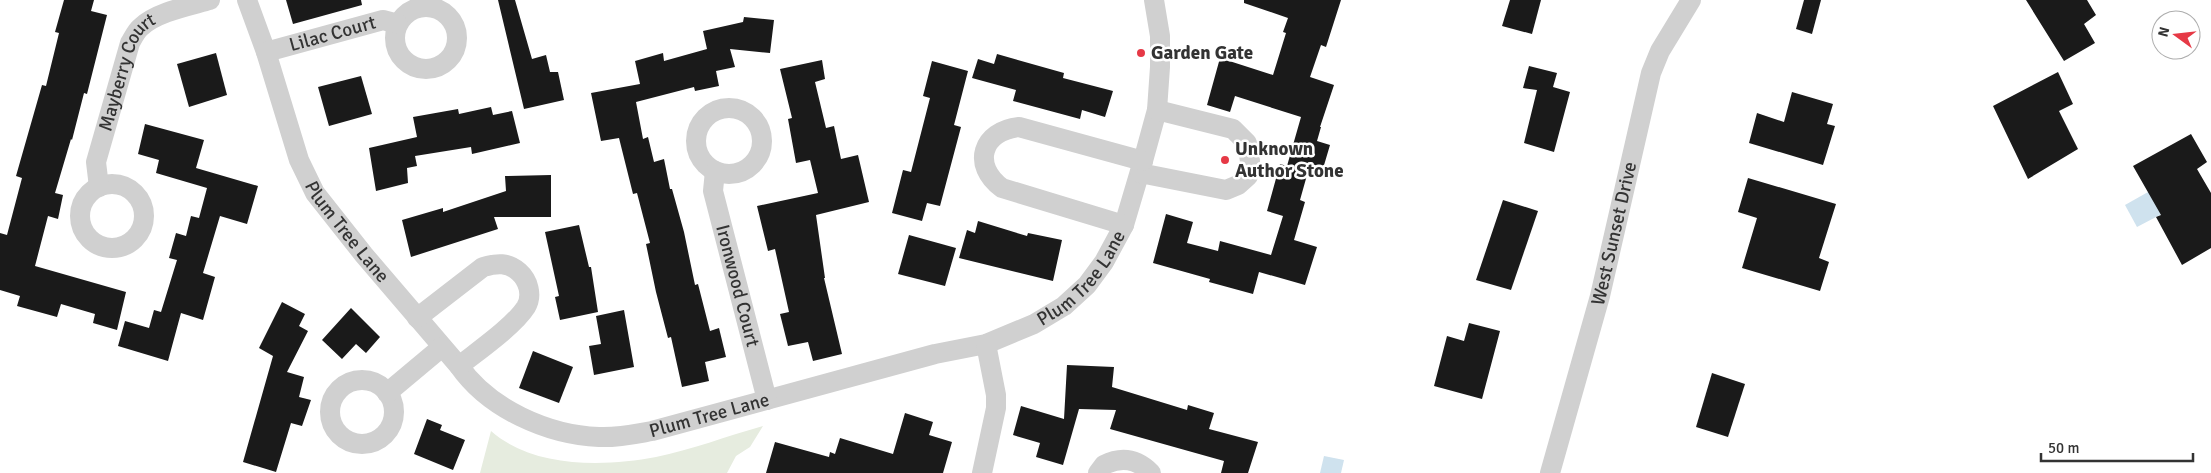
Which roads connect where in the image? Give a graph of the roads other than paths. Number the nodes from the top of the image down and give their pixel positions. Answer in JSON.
{"nodes":[{"id":1,"x":210,"y":0,"type":"edge"},
{"id":2,"x":247,"y":0,"type":"edge"},
{"id":3,"x":1154,"y":0,"type":"edge"},
{"id":4,"x":1690,"y":0,"type":"edge"},
{"id":5,"x":398,"y":24,"type":"dead end"},
{"id":6,"x":266,"y":52,"type":"junction"},
{"id":7,"x":1157,"y":110,"type":"junction"},
{"id":8,"x":1141,"y":167,"type":"junction"},
{"id":9,"x":715,"y":171,"type":"dead end"},
{"id":10,"x":99,"y":188,"type":"dead end"},
{"id":11,"x":1124,"y":224,"type":"junction"},
{"id":12,"x":417,"y":318,"type":"junction"},
{"id":13,"x":986,"y":344,"type":"junction"},
{"id":14,"x":442,"y":347,"type":"junction"},
{"id":15,"x":459,"y":366,"type":"junction"},
{"id":16,"x":387,"y":393,"type":"dead end"},
{"id":17,"x":767,"y":400,"type":"junction"},
{"id":18,"x":982,"y":473,"type":"edge"},
{"id":19,"x":1098,"y":473,"type":"edge"},
{"id":20,"x":1151,"y":473,"type":"edge"},
{"id":21,"x":1550,"y":473,"type":"edge"}],
"edges":[{"from":1,"to":10,"type":"street","name":"Mayberry Court"},
{"from":2,"to":6,"type":"street","name":"Plum Tree Lane"},
{"from":3,"to":7,"type":"street","name":"Plum Tree Lane"},
{"from":4,"to":21,"type":"street","name":"West Sunset Drive"},
{"from":5,"to":6,"type":"street","name":"Lilac Court"},
{"from":6,"to":12,"type":"street","name":"Plum Tree Lane"},
{"from":7,"to":8,"type":"street","name":"Plum Tree Lane"},
{"from":7,"to":8,"type":"street"},
{"from":8,"to":11,"type":"street","name":"Plum Tree Lane"},
{"from":8,"to":11,"type":"street"},
{"from":9,"to":17,"type":"street","name":"Ironwood Court"},
{"from":11,"to":13,"type":"street","name":"Plum Tree Lane"},
{"from":12,"to":14,"type":"street","name":"Plum Tree Lane"},
{"from":12,"to":15,"type":"street"},
{"from":13,"to":17,"type":"street","name":"Plum Tree Lane"},
{"from":13,"to":18,"type":"street"},
{"from":14,"to":15,"type":"street","name":"Plum Tree Lane"},
{"from":14,"to":16,"type":"street"},
{"from":15,"to":17,"type":"street","name":"Plum Tree Lane"},
{"from":19,"to":20,"type":"street"}]}
